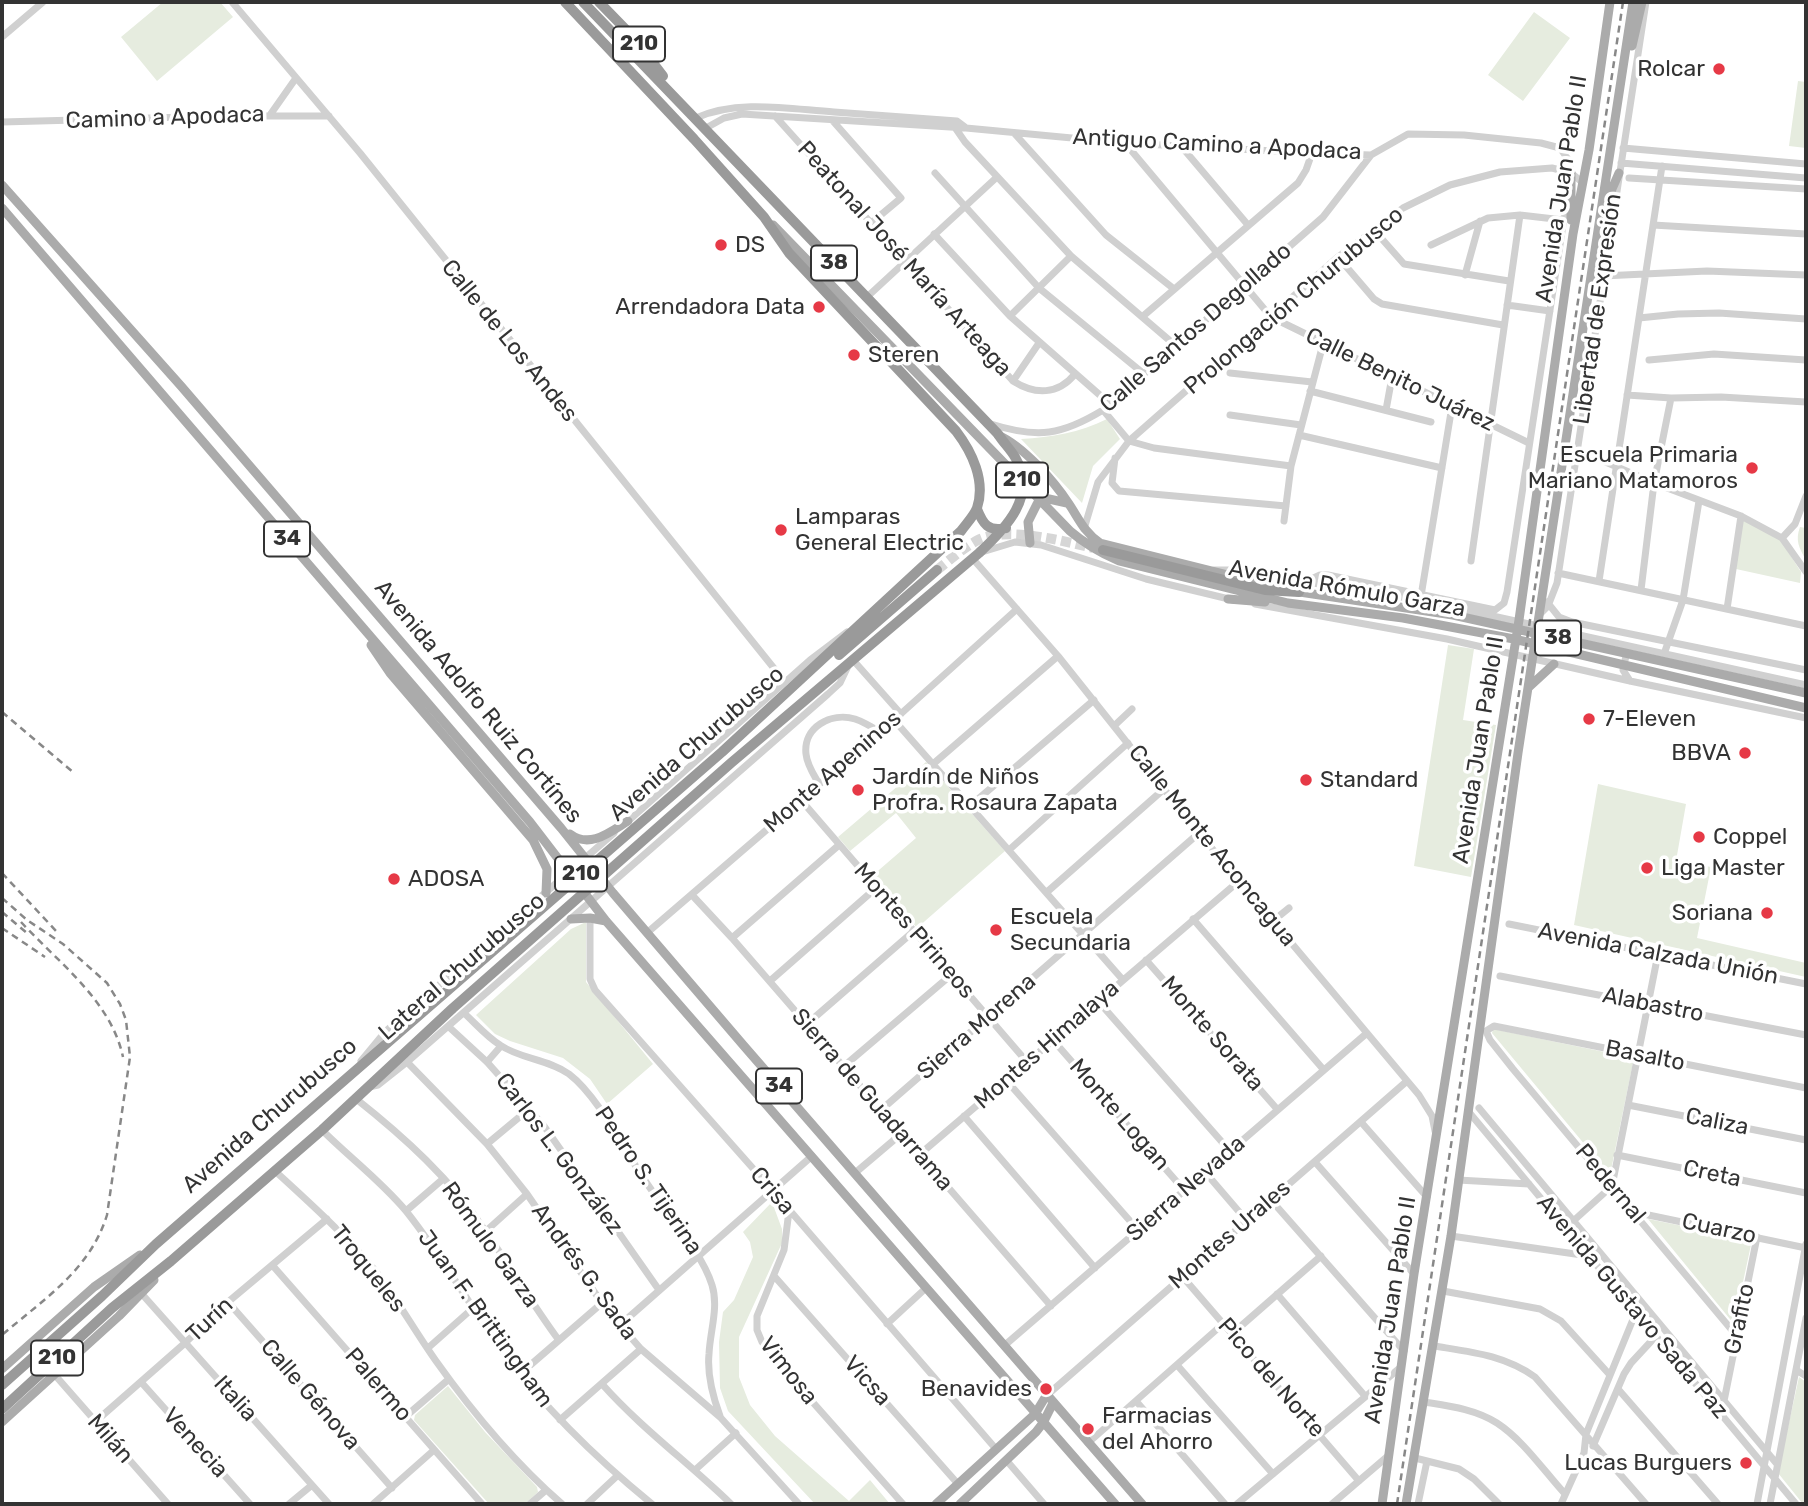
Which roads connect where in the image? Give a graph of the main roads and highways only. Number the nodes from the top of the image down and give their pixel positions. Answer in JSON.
{"nodes":[{"id":1,"x":565,"y":2,"type":"edge"},
{"id":2,"x":583,"y":2,"type":"edge"},
{"id":3,"x":599,"y":2,"type":"edge"},
{"id":4,"x":1610,"y":2,"type":"edge"},
{"id":5,"x":1633,"y":2,"type":"edge"},
{"id":6,"x":1644,"y":2,"type":"edge"},
{"id":7,"x":1623,"y":67,"type":"junction"},
{"id":8,"x":670,"y":91,"type":"junction"},
{"id":9,"x":1620,"y":168,"type":"road end"},
{"id":10,"x":1571,"y":173,"type":"road end"},
{"id":11,"x":2,"y":185,"type":"edge"},
{"id":12,"x":2,"y":208,"type":"edge"},
{"id":13,"x":1602,"y":212,"type":"junction"},
{"id":14,"x":764,"y":217,"type":"junction"},
{"id":15,"x":1573,"y":234,"type":"junction"},
{"id":16,"x":998,"y":434,"type":"junction"},
{"id":17,"x":1069,"y":504,"type":"junction"},
{"id":18,"x":976,"y":509,"type":"junction"},
{"id":19,"x":1006,"y":528,"type":"junction"},
{"id":20,"x":1030,"y":543,"type":"road end"},
{"id":21,"x":1103,"y":550,"type":"tunnel mouth"},
{"id":22,"x":937,"y":570,"type":"tunnel mouth"},
{"id":23,"x":1302,"y":587,"type":"junction"},
{"id":24,"x":1228,"y":599,"type":"road end"},
{"id":25,"x":1288,"y":603,"type":"junction"},
{"id":26,"x":351,"y":614,"type":"junction"},
{"id":27,"x":1554,"y":664,"type":"road end"},
{"id":28,"x":800,"y":681,"type":"junction"},
{"id":29,"x":1528,"y":688,"type":"junction"},
{"id":30,"x":1806,"y":693,"type":"edge"},
{"id":31,"x":1806,"y":708,"type":"edge"},
{"id":32,"x":628,"y":821,"type":"road end"},
{"id":33,"x":561,"y":828,"type":"junction"},
{"id":34,"x":547,"y":892,"type":"road end"},
{"id":35,"x":571,"y":919,"type":"road end"},
{"id":36,"x":606,"y":921,"type":"junction"},
{"id":37,"x":156,"y":1244,"type":"junction"},
{"id":38,"x":172,"y":1261,"type":"junction"},
{"id":39,"x":2,"y":1369,"type":"edge"},
{"id":40,"x":2,"y":1385,"type":"edge"},
{"id":41,"x":1050,"y":1399,"type":"junction"},
{"id":42,"x":2,"y":1409,"type":"edge"},
{"id":43,"x":1035,"y":1414,"type":"junction"},
{"id":44,"x":2,"y":1422,"type":"edge"},
{"id":45,"x":1043,"y":1423,"type":"junction"},
{"id":46,"x":967,"y":1502,"type":"edge"},
{"id":47,"x":936,"y":1504,"type":"edge"},
{"id":48,"x":1115,"y":1504,"type":"edge"},
{"id":49,"x":1142,"y":1504,"type":"edge"},
{"id":50,"x":1382,"y":1504,"type":"edge"},
{"id":51,"x":1406,"y":1504,"type":"edge"}],
"edges":[{"from":1,"to":14,"type":"highway","number":"38"},
{"from":2,"to":8,"type":"highway"},
{"from":3,"to":8,"type":"highway","number":"210"},
{"from":4,"to":15,"type":"main road","name":"Avenida Juan Pablo II"},
{"from":5,"to":7,"type":"main road","name":"Avenida Juan Pablo II"},
{"from":6,"to":7,"type":"main road"},
{"from":7,"to":13,"type":"main road","name":"Avenida Juan Pablo II"},
{"from":8,"to":16,"type":"highway","number":"38"},
{"from":9,"to":13,"type":"main road"},
{"from":10,"to":15,"type":"main road"},
{"from":11,"to":33,"type":"main road","name":"Avenida Adolfo Ruiz Cortínes","number":"34"},
{"from":12,"to":26,"type":"main road","name":"Avenida Adolfo Ruiz Cortínes","number":"34"},
{"from":13,"to":29,"type":"main road","name":"Avenida Juan Pablo II"},
{"from":14,"to":18,"type":"highway","number":"210"},
{"from":14,"to":25,"type":"main road","name":"Avenida Rómulo Garza","number":"38"},
{"from":15,"to":50,"type":"main road","name":"Avenida Juan Pablo II"},
{"from":16,"to":17,"type":"main road","name":"Avenida Rómulo Garza","number":"38"},
{"from":16,"to":19,"type":"highway","name":"Avenida Churubusco","number":"210"},
{"from":17,"to":20,"type":"main road"},
{"from":17,"to":23,"type":"main road","name":"Avenida Rómulo Garza","number":"38"},
{"from":18,"to":19,"type":"highway"},
{"from":18,"to":28,"type":"highway","name":"Avenida Churubusco","number":"210"},
{"from":19,"to":38,"type":"highway","name":"Avenida Churubusco","number":"210"},
{"from":21,"to":23,"type":"highway"},
{"from":22,"to":28,"type":"highway"},
{"from":23,"to":30,"type":"main road","name":"Avenida Rómulo Garza","number":"38"},
{"from":24,"to":25,"type":"main road"},
{"from":25,"to":31,"type":"main road","name":"Avenida Rómulo Garza","number":"38"},
{"from":26,"to":34,"type":"main road"},
{"from":26,"to":36,"type":"main road","name":"Avenida Adolfo Ruiz Cortínes","number":"34"},
{"from":27,"to":29,"type":"main road"},
{"from":28,"to":37,"type":"highway","name":"Avenida Churubusco","number":"210"},
{"from":29,"to":51,"type":"main road","name":"Avenida Juan Pablo II"},
{"from":32,"to":33,"type":"main road"},
{"from":33,"to":41,"type":"main road","name":"Avenida Adolfo Ruiz Cortínes","number":"34"},
{"from":35,"to":36,"type":"main road"},
{"from":36,"to":43,"type":"main road","name":"Avenida Adolfo Ruiz Cortínes","number":"34"},
{"from":37,"to":39,"type":"main road","name":"Avenida Churubusco"},
{"from":37,"to":40,"type":"highway","name":"Avenida Churubusco","number":"210"},
{"from":38,"to":42,"type":"highway","name":"Avenida Churubusco","number":"210"},
{"from":38,"to":44,"type":"main road","name":"Avenida Churubusco"},
{"from":41,"to":43,"type":"main road"},
{"from":41,"to":45,"type":"main road"},
{"from":41,"to":49,"type":"main road","number":"34"},
{"from":43,"to":45,"type":"main road","number":"34"},
{"from":43,"to":47,"type":"main road"},
{"from":45,"to":46,"type":"main road"},
{"from":45,"to":48,"type":"main road","number":"34"}]}
